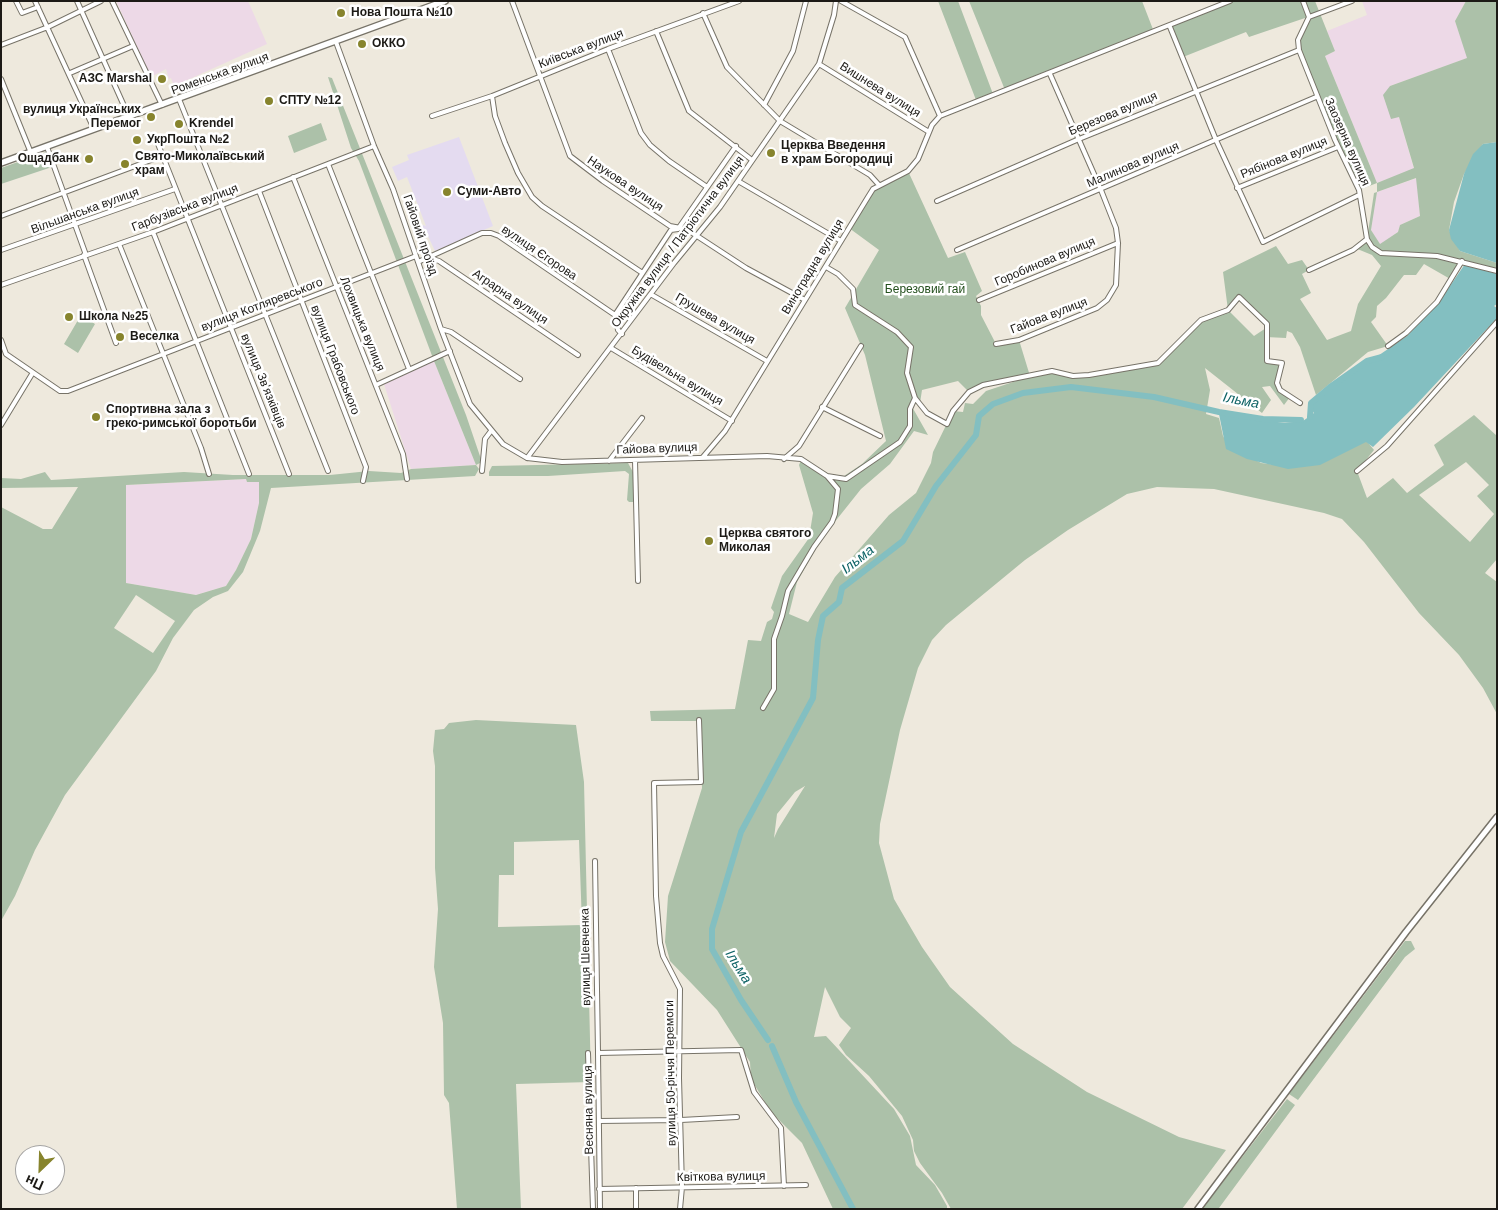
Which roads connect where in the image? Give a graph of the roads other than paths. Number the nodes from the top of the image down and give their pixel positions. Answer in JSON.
{"nodes":[{"id":1,"x":16,"y":1,"type":"edge"},
{"id":2,"x":35,"y":1,"type":"edge"},
{"id":3,"x":77,"y":1,"type":"edge"},
{"id":4,"x":101,"y":1,"type":"edge"},
{"id":5,"x":112,"y":1,"type":"edge"},
{"id":6,"x":445,"y":1,"type":"edge"},
{"id":7,"x":512,"y":1,"type":"edge"},
{"id":8,"x":739,"y":1,"type":"edge"},
{"id":9,"x":806,"y":1,"type":"edge"},
{"id":10,"x":836,"y":1,"type":"edge"},
{"id":11,"x":841,"y":1,"type":"edge"},
{"id":12,"x":1302,"y":1,"type":"edge"},
{"id":13,"x":1352,"y":1,"type":"edge"},
{"id":14,"x":1230,"y":2,"type":"edge"},
{"id":15,"x":38,"y":7,"type":"junction"},
{"id":16,"x":81,"y":10,"type":"junction"},
{"id":17,"x":703,"y":13,"type":"junction"},
{"id":18,"x":1309,"y":17,"type":"junction"},
{"id":19,"x":48,"y":27,"type":"junction"},
{"id":20,"x":1170,"y":27,"type":"dead end"},
{"id":21,"x":656,"y":31,"type":"junction"},
{"id":22,"x":336,"y":42,"type":"junction"},
{"id":23,"x":1,"y":45,"type":"edge"},
{"id":24,"x":134,"y":46,"type":"junction"},
{"id":25,"x":608,"y":49,"type":"junction"},
{"id":26,"x":1299,"y":50,"type":"junction"},
{"id":27,"x":103,"y":58,"type":"junction"},
{"id":28,"x":819,"y":64,"type":"junction"},
{"id":29,"x":70,"y":73,"type":"junction"},
{"id":30,"x":1050,"y":74,"type":"junction"},
{"id":31,"x":539,"y":76,"type":"junction"},
{"id":32,"x":1,"y":79,"type":"edge"},
{"id":33,"x":1197,"y":90,"type":"junction"},
{"id":34,"x":492,"y":96,"type":"junction"},
{"id":35,"x":1316,"y":97,"type":"junction"},
{"id":36,"x":179,"y":99,"type":"junction"},
{"id":37,"x":162,"y":105,"type":"junction"},
{"id":38,"x":764,"y":105,"type":"junction"},
{"id":39,"x":432,"y":116,"type":"dead end"},
{"id":40,"x":940,"y":116,"type":"junction"},
{"id":41,"x":129,"y":117,"type":"junction"},
{"id":42,"x":780,"y":121,"type":"junction"},
{"id":43,"x":94,"y":129,"type":"junction"},
{"id":44,"x":929,"y":132,"type":"junction"},
{"id":45,"x":1079,"y":139,"type":"junction"},
{"id":46,"x":1216,"y":140,"type":"junction"},
{"id":47,"x":158,"y":144,"type":"dead end"},
{"id":48,"x":374,"y":146,"type":"junction"},
{"id":49,"x":736,"y":146,"type":"junction"},
{"id":50,"x":47,"y":147,"type":"junction"},
{"id":51,"x":1338,"y":147,"type":"junction"},
{"id":52,"x":31,"y":153,"type":"junction"},
{"id":53,"x":162,"y":156,"type":"junction"},
{"id":54,"x":752,"y":160,"type":"junction"},
{"id":55,"x":1,"y":164,"type":"edge"},
{"id":56,"x":328,"y":164,"type":"junction"},
{"id":57,"x":293,"y":177,"type":"junction"},
{"id":58,"x":738,"y":181,"type":"junction"},
{"id":59,"x":879,"y":186,"type":"junction"},
{"id":60,"x":707,"y":187,"type":"junction"},
{"id":61,"x":1237,"y":188,"type":"junction"},
{"id":62,"x":175,"y":189,"type":"junction"},
{"id":63,"x":1101,"y":190,"type":"junction"},
{"id":64,"x":259,"y":191,"type":"junction"},
{"id":65,"x":64,"y":193,"type":"junction"},
{"id":66,"x":1359,"y":195,"type":"junction"},
{"id":67,"x":937,"y":201,"type":"dead end"},
{"id":68,"x":223,"y":205,"type":"junction"},
{"id":69,"x":1,"y":216,"type":"edge"},
{"id":70,"x":187,"y":218,"type":"junction"},
{"id":71,"x":75,"y":225,"type":"junction"},
{"id":72,"x":678,"y":229,"type":"junction"},
{"id":73,"x":153,"y":232,"type":"junction"},
{"id":74,"x":695,"y":235,"type":"junction"},
{"id":75,"x":1367,"y":239,"type":"junction"},
{"id":76,"x":841,"y":241,"type":"junction"},
{"id":77,"x":1118,"y":243,"type":"junction"},
{"id":78,"x":119,"y":244,"type":"junction"},
{"id":79,"x":1,"y":250,"type":"edge"},
{"id":80,"x":957,"y":250,"type":"dead end"},
{"id":81,"x":85,"y":255,"type":"junction"},
{"id":82,"x":416,"y":256,"type":"junction"},
{"id":83,"x":430,"y":258,"type":"junction"},
{"id":84,"x":1462,"y":261,"type":"junction"},
{"id":85,"x":418,"y":262,"type":"junction"},
{"id":86,"x":826,"y":266,"type":"junction"},
{"id":87,"x":1309,"y":270,"type":"dead end"},
{"id":88,"x":641,"y":272,"type":"junction"},
{"id":89,"x":1497,"y":272,"type":"edge"},
{"id":90,"x":372,"y":274,"type":"junction"},
{"id":91,"x":1,"y":286,"type":"edge"},
{"id":92,"x":336,"y":287,"type":"junction"},
{"id":93,"x":652,"y":294,"type":"junction"},
{"id":94,"x":301,"y":300,"type":"junction"},
{"id":95,"x":805,"y":300,"type":"junction"},
{"id":96,"x":979,"y":300,"type":"dead end"},
{"id":97,"x":266,"y":314,"type":"junction"},
{"id":98,"x":615,"y":315,"type":"junction"},
{"id":99,"x":1497,"y":322,"type":"edge"},
{"id":100,"x":230,"y":327,"type":"junction"},
{"id":101,"x":441,"y":329,"type":"junction"},
{"id":102,"x":622,"y":334,"type":"junction"},
{"id":103,"x":1,"y":340,"type":"edge"},
{"id":104,"x":196,"y":341,"type":"junction"},
{"id":105,"x":116,"y":343,"type":"dead end"},
{"id":106,"x":996,"y":344,"type":"dead end"},
{"id":107,"x":861,"y":346,"type":"dead end"},
{"id":108,"x":1388,"y":346,"type":"dead end"},
{"id":109,"x":611,"y":348,"type":"junction"},
{"id":110,"x":450,"y":351,"type":"junction"},
{"id":111,"x":6,"y":354,"type":"junction"},
{"id":112,"x":164,"y":354,"type":"junction"},
{"id":113,"x":578,"y":355,"type":"dead end"},
{"id":114,"x":1,"y":359,"type":"edge"},
{"id":115,"x":768,"y":361,"type":"junction"},
{"id":116,"x":409,"y":368,"type":"junction"},
{"id":117,"x":32,"y":374,"type":"junction"},
{"id":118,"x":520,"y":379,"type":"dead end"},
{"id":119,"x":376,"y":385,"type":"junction"},
{"id":120,"x":915,"y":398,"type":"junction"},
{"id":121,"x":1300,"y":403,"type":"dead end"},
{"id":122,"x":822,"y":407,"type":"junction"},
{"id":123,"x":642,"y":418,"type":"dead end"},
{"id":124,"x":732,"y":421,"type":"junction"},
{"id":125,"x":1,"y":425,"type":"edge"},
{"id":126,"x":490,"y":432,"type":"junction"},
{"id":127,"x":880,"y":436,"type":"dead end"},
{"id":128,"x":527,"y":458,"type":"junction"},
{"id":129,"x":703,"y":458,"type":"junction"},
{"id":130,"x":784,"y":459,"type":"junction"},
{"id":131,"x":609,"y":460,"type":"junction"},
{"id":132,"x":636,"y":460,"type":"junction"},
{"id":133,"x":328,"y":471,"type":"dead end"},
{"id":134,"x":482,"y":471,"type":"dead end"},
{"id":135,"x":1357,"y":471,"type":"dead end"},
{"id":136,"x":209,"y":474,"type":"dead end"},
{"id":137,"x":249,"y":474,"type":"dead end"},
{"id":138,"x":289,"y":474,"type":"dead end"},
{"id":139,"x":827,"y":476,"type":"junction"},
{"id":140,"x":406,"y":479,"type":"dead end"},
{"id":141,"x":363,"y":481,"type":"dead end"},
{"id":142,"x":638,"y":581,"type":"dead end"},
{"id":143,"x":763,"y":708,"type":"dead end"},
{"id":144,"x":700,"y":720,"type":"dead end"},
{"id":145,"x":1497,"y":817,"type":"edge"},
{"id":146,"x":595,"y":861,"type":"dead end"},
{"id":147,"x":680,"y":1052,"type":"junction"},
{"id":148,"x":588,"y":1053,"type":"dead end"},
{"id":149,"x":598,"y":1053,"type":"junction"},
{"id":150,"x":737,"y":1117,"type":"dead end"},
{"id":151,"x":681,"y":1120,"type":"junction"},
{"id":152,"x":599,"y":1121,"type":"junction"},
{"id":153,"x":784,"y":1186,"type":"junction"},
{"id":154,"x":806,"y":1186,"type":"dead end"},
{"id":155,"x":682,"y":1187,"type":"junction"},
{"id":156,"x":636,"y":1188,"type":"junction"},
{"id":157,"x":600,"y":1189,"type":"junction"},
{"id":158,"x":593,"y":1209,"type":"edge"},
{"id":159,"x":600,"y":1209,"type":"edge"},
{"id":160,"x":636,"y":1209,"type":"edge"},
{"id":161,"x":680,"y":1209,"type":"edge"},
{"id":162,"x":1198,"y":1209,"type":"edge"}],
"edges":[{"from":1,"to":15,"type":"street"},
{"from":2,"to":15,"type":"street"},
{"from":3,"to":16,"type":"street"},
{"from":4,"to":16,"type":"street"},
{"from":5,"to":24,"type":"street"},
{"from":6,"to":22,"type":"main road","name":"Роменська вулиця"},
{"from":7,"to":31,"type":"street","name":"Наукова вулиця"},
{"from":8,"to":17,"type":"street","name":"Київська вулиця"},
{"from":9,"to":38,"type":"street"},
{"from":10,"to":28,"type":"street","name":"Окружна вулиця / Патріотична вулиця"},
{"from":11,"to":40,"type":"street"},
{"from":12,"to":18,"type":"street"},
{"from":13,"to":18,"type":"street"},
{"from":14,"to":30,"type":"street","name":"Виноградна вулиця"},
{"from":15,"to":19,"type":"street"},
{"from":16,"to":19,"type":"street"},
{"from":16,"to":27,"type":"street"},
{"from":17,"to":21,"type":"street","name":"Київська вулиця"},
{"from":17,"to":38,"type":"street"},
{"from":18,"to":26,"type":"street"},
{"from":19,"to":23,"type":"street"},
{"from":19,"to":29,"type":"street"},
{"from":20,"to":33,"type":"street"},
{"from":21,"to":25,"type":"street","name":"Київська вулиця"},
{"from":21,"to":49,"type":"street"},
{"from":22,"to":36,"type":"main road","name":"Роменська вулиця"},
{"from":22,"to":48,"type":"street","name":"Гайовий проїзд"},
{"from":24,"to":27,"type":"street"},
{"from":24,"to":37,"type":"street"},
{"from":25,"to":31,"type":"street","name":"Київська вулиця"},
{"from":25,"to":60,"type":"street"},
{"from":26,"to":33,"type":"street","name":"Березова вулиця"},
{"from":26,"to":35,"type":"street","name":"Заозерна вулиця"},
{"from":27,"to":29,"type":"street"},
{"from":27,"to":41,"type":"street"},
{"from":28,"to":42,"type":"street","name":"Окружна вулиця / Патріотична вулиця"},
{"from":28,"to":44,"type":"street","name":"Вишнева вулиця"},
{"from":29,"to":43,"type":"street"},
{"from":30,"to":40,"type":"street","name":"Виноградна вулиця"},
{"from":30,"to":45,"type":"street"},
{"from":31,"to":34,"type":"street","name":"Київська вулиця"},
{"from":31,"to":72,"type":"street","name":"Наукова вулиця"},
{"from":32,"to":52,"type":"street"},
{"from":33,"to":45,"type":"street","name":"Березова вулиця"},
{"from":33,"to":46,"type":"street"},
{"from":34,"to":39,"type":"street","name":"Київська вулиця"},
{"from":34,"to":88,"type":"street"},
{"from":35,"to":46,"type":"street","name":"Малинова вулиця"},
{"from":35,"to":51,"type":"street","name":"Заозерна вулиця"},
{"from":36,"to":37,"type":"main road","name":"Роменська вулиця"},
{"from":36,"to":68,"type":"street"},
{"from":37,"to":41,"type":"main road","name":"Роменська вулиця"},
{"from":38,"to":42,"type":"street"},
{"from":40,"to":44,"type":"street","name":"Виноградна вулиця"},
{"from":41,"to":43,"type":"main road","name":"Роменська вулиця"},
{"from":42,"to":54,"type":"street","name":"Окружна вулиця / Патріотична вулиця"},
{"from":42,"to":59,"type":"street"},
{"from":43,"to":50,"type":"main road","name":"Роменська вулиця"},
{"from":44,"to":59,"type":"street","name":"Виноградна вулиця"},
{"from":45,"to":63,"type":"street"},
{"from":45,"to":67,"type":"street","name":"Березова вулиця"},
{"from":46,"to":61,"type":"street"},
{"from":46,"to":63,"type":"street","name":"Малинова вулиця"},
{"from":47,"to":53,"type":"street","name":"вулиця Звʼязківців"},
{"from":48,"to":56,"type":"street","name":"Гарбузівська вулиця"},
{"from":48,"to":82,"type":"street","name":"Гайовий проїзд"},
{"from":49,"to":54,"type":"street"},
{"from":49,"to":60,"type":"street"},
{"from":50,"to":52,"type":"main road","name":"Роменська вулиця"},
{"from":50,"to":65,"type":"street"},
{"from":51,"to":61,"type":"street","name":"Рябінова вулиця"},
{"from":51,"to":66,"type":"street","name":"Заозерна вулиця"},
{"from":52,"to":55,"type":"main road","name":"Роменська вулиця"},
{"from":53,"to":62,"type":"street","name":"вулиця Звʼязківців"},
{"from":53,"to":65,"type":"street"},
{"from":54,"to":58,"type":"street","name":"Окружна вулиця / Патріотична вулиця"},
{"from":56,"to":57,"type":"street","name":"Гарбузівська вулиця"},
{"from":56,"to":90,"type":"street"},
{"from":57,"to":64,"type":"street","name":"Гарбузівська вулиця"},
{"from":57,"to":92,"type":"street","name":"Лохвицька вулиця"},
{"from":58,"to":74,"type":"street","name":"Окружна вулиця / Патріотична вулиця"},
{"from":58,"to":76,"type":"street"},
{"from":59,"to":76,"type":"street","name":"Виноградна вулиця"},
{"from":60,"to":72,"type":"street"},
{"from":61,"to":66,"type":"street"},
{"from":62,"to":70,"type":"street","name":"вулиця Звʼязківців"},
{"from":62,"to":71,"type":"street","name":"Вільшанська вулиця"},
{"from":63,"to":77,"type":"street"},
{"from":63,"to":80,"type":"street","name":"Малинова вулиця"},
{"from":64,"to":68,"type":"street","name":"Гарбузівська вулиця"},
{"from":64,"to":94,"type":"street","name":"вулиця Грабовського"},
{"from":65,"to":69,"type":"street"},
{"from":65,"to":71,"type":"street"},
{"from":66,"to":75,"type":"street","name":"Заозерна вулиця"},
{"from":68,"to":70,"type":"street","name":"Гарбузівська вулиця"},
{"from":68,"to":97,"type":"street"},
{"from":70,"to":73,"type":"street","name":"Гарбузівська вулиця"},
{"from":70,"to":100,"type":"street","name":"вулиця Звʼязківців"},
{"from":71,"to":79,"type":"street","name":"Вільшанська вулиця"},
{"from":71,"to":81,"type":"street"},
{"from":72,"to":74,"type":"street","name":"Наукова вулиця"},
{"from":72,"to":88,"type":"street"},
{"from":73,"to":78,"type":"street","name":"Гарбузівська вулиця"},
{"from":73,"to":104,"type":"street"},
{"from":74,"to":93,"type":"street","name":"Окружна вулиця / Патріотична вулиця"},
{"from":74,"to":95,"type":"street","name":"Наукова вулиця"},
{"from":75,"to":84,"type":"street"},
{"from":75,"to":87,"type":"street"},
{"from":76,"to":86,"type":"street","name":"Виноградна вулиця"},
{"from":77,"to":96,"type":"street","name":"Горобинова вулиця"},
{"from":77,"to":106,"type":"street","name":"Гайова вулиця"},
{"from":78,"to":81,"type":"street","name":"Гарбузівська вулиця"},
{"from":78,"to":112,"type":"street"},
{"from":81,"to":91,"type":"street","name":"Гарбузівська вулиця"},
{"from":81,"to":105,"type":"street"},
{"from":82,"to":85,"type":"street","name":"Гайовий проїзд"},
{"from":82,"to":90,"type":"street","name":"вулиця Котляревського"},
{"from":83,"to":85,"type":"street"},
{"from":83,"to":98,"type":"street","name":"вулиця Єгорова"},
{"from":83,"to":113,"type":"street","name":"Аграрна вулиця"},
{"from":84,"to":89,"type":"street"},
{"from":84,"to":108,"type":"street"},
{"from":85,"to":101,"type":"street","name":"Гайовий проїзд"},
{"from":86,"to":95,"type":"street","name":"Виноградна вулиця"},
{"from":86,"to":120,"type":"street"},
{"from":88,"to":98,"type":"street"},
{"from":90,"to":92,"type":"street","name":"вулиця Котляревського"},
{"from":90,"to":116,"type":"street"},
{"from":92,"to":94,"type":"street","name":"вулиця Котляревського"},
{"from":92,"to":119,"type":"street","name":"Лохвицька вулиця"},
{"from":93,"to":102,"type":"street","name":"Окружна вулиця / Патріотична вулиця"},
{"from":93,"to":115,"type":"street","name":"Грушева вулиця"},
{"from":94,"to":97,"type":"street","name":"вулиця Котляревського"},
{"from":94,"to":141,"type":"street","name":"вулиця Грабовського"},
{"from":95,"to":115,"type":"street","name":"Виноградна вулиця"},
{"from":97,"to":100,"type":"street","name":"вулиця Котляревського"},
{"from":97,"to":133,"type":"street"},
{"from":98,"to":102,"type":"street"},
{"from":99,"to":135,"type":"street"},
{"from":100,"to":104,"type":"street","name":"вулиця Котляревського"},
{"from":100,"to":138,"type":"street","name":"вулиця Звʼязківців"},
{"from":101,"to":110,"type":"street","name":"Гайовий проїзд"},
{"from":101,"to":118,"type":"street"},
{"from":102,"to":109,"type":"street","name":"Окружна вулиця / Патріотична вулиця"},
{"from":103,"to":111,"type":"street"},
{"from":104,"to":112,"type":"street","name":"вулиця Котляревського"},
{"from":104,"to":137,"type":"street"},
{"from":107,"to":122,"type":"street"},
{"from":109,"to":124,"type":"street","name":"Будівельна вулиця"},
{"from":109,"to":128,"type":"street","name":"Окружна вулиця / Патріотична вулиця"},
{"from":110,"to":116,"type":"street"},
{"from":110,"to":126,"type":"street","name":"Гайовий проїзд"},
{"from":111,"to":114,"type":"street"},
{"from":111,"to":117,"type":"street","name":"вулиця Котляревського"},
{"from":112,"to":117,"type":"street","name":"вулиця Котляревського"},
{"from":112,"to":136,"type":"street"},
{"from":115,"to":124,"type":"street","name":"Виноградна вулиця"},
{"from":116,"to":119,"type":"street"},
{"from":117,"to":125,"type":"street"},
{"from":119,"to":140,"type":"street","name":"Лохвицька вулиця"},
{"from":120,"to":121,"type":"street"},
{"from":120,"to":139,"type":"street"},
{"from":122,"to":127,"type":"street"},
{"from":122,"to":130,"type":"street"},
{"from":123,"to":131,"type":"street"},
{"from":124,"to":129,"type":"street","name":"Виноградна вулиця"},
{"from":126,"to":128,"type":"street","name":"Гайова вулиця"},
{"from":126,"to":134,"type":"street"},
{"from":128,"to":131,"type":"street","name":"Гайова вулиця"},
{"from":129,"to":130,"type":"street","name":"Гайова вулиця"},
{"from":129,"to":132,"type":"street","name":"Гайова вулиця"},
{"from":130,"to":139,"type":"street","name":"Гайова вулиця"},
{"from":131,"to":132,"type":"street","name":"Гайова вулиця"},
{"from":132,"to":142,"type":"street"},
{"from":139,"to":143,"type":"street"},
{"from":144,"to":147,"type":"street","name":"вулиця 50-річчя Перемоги"},
{"from":145,"to":162,"type":"street"},
{"from":146,"to":149,"type":"street","name":"вулиця Шевченка"},
{"from":147,"to":149,"type":"street","name":"Весняна вулиця"},
{"from":147,"to":151,"type":"street","name":"вулиця 50-річчя Перемоги"},
{"from":147,"to":153,"type":"street","name":"Весняна вулиця"},
{"from":148,"to":158,"type":"street"},
{"from":149,"to":152,"type":"street","name":"Весняна вулиця"},
{"from":150,"to":151,"type":"street"},
{"from":151,"to":152,"type":"street"},
{"from":151,"to":155,"type":"street","name":"вулиця 50-річчя Перемоги"},
{"from":152,"to":157,"type":"street","name":"Весняна вулиця"},
{"from":153,"to":154,"type":"street","name":"Квіткова вулиця"},
{"from":153,"to":155,"type":"street","name":"Квіткова вулиця"},
{"from":155,"to":156,"type":"street","name":"Квіткова вулиця"},
{"from":155,"to":161,"type":"street","name":"вулиця 50-річчя Перемоги"},
{"from":156,"to":157,"type":"street","name":"Квіткова вулиця"},
{"from":156,"to":160,"type":"street"},
{"from":157,"to":159,"type":"street"}]}
